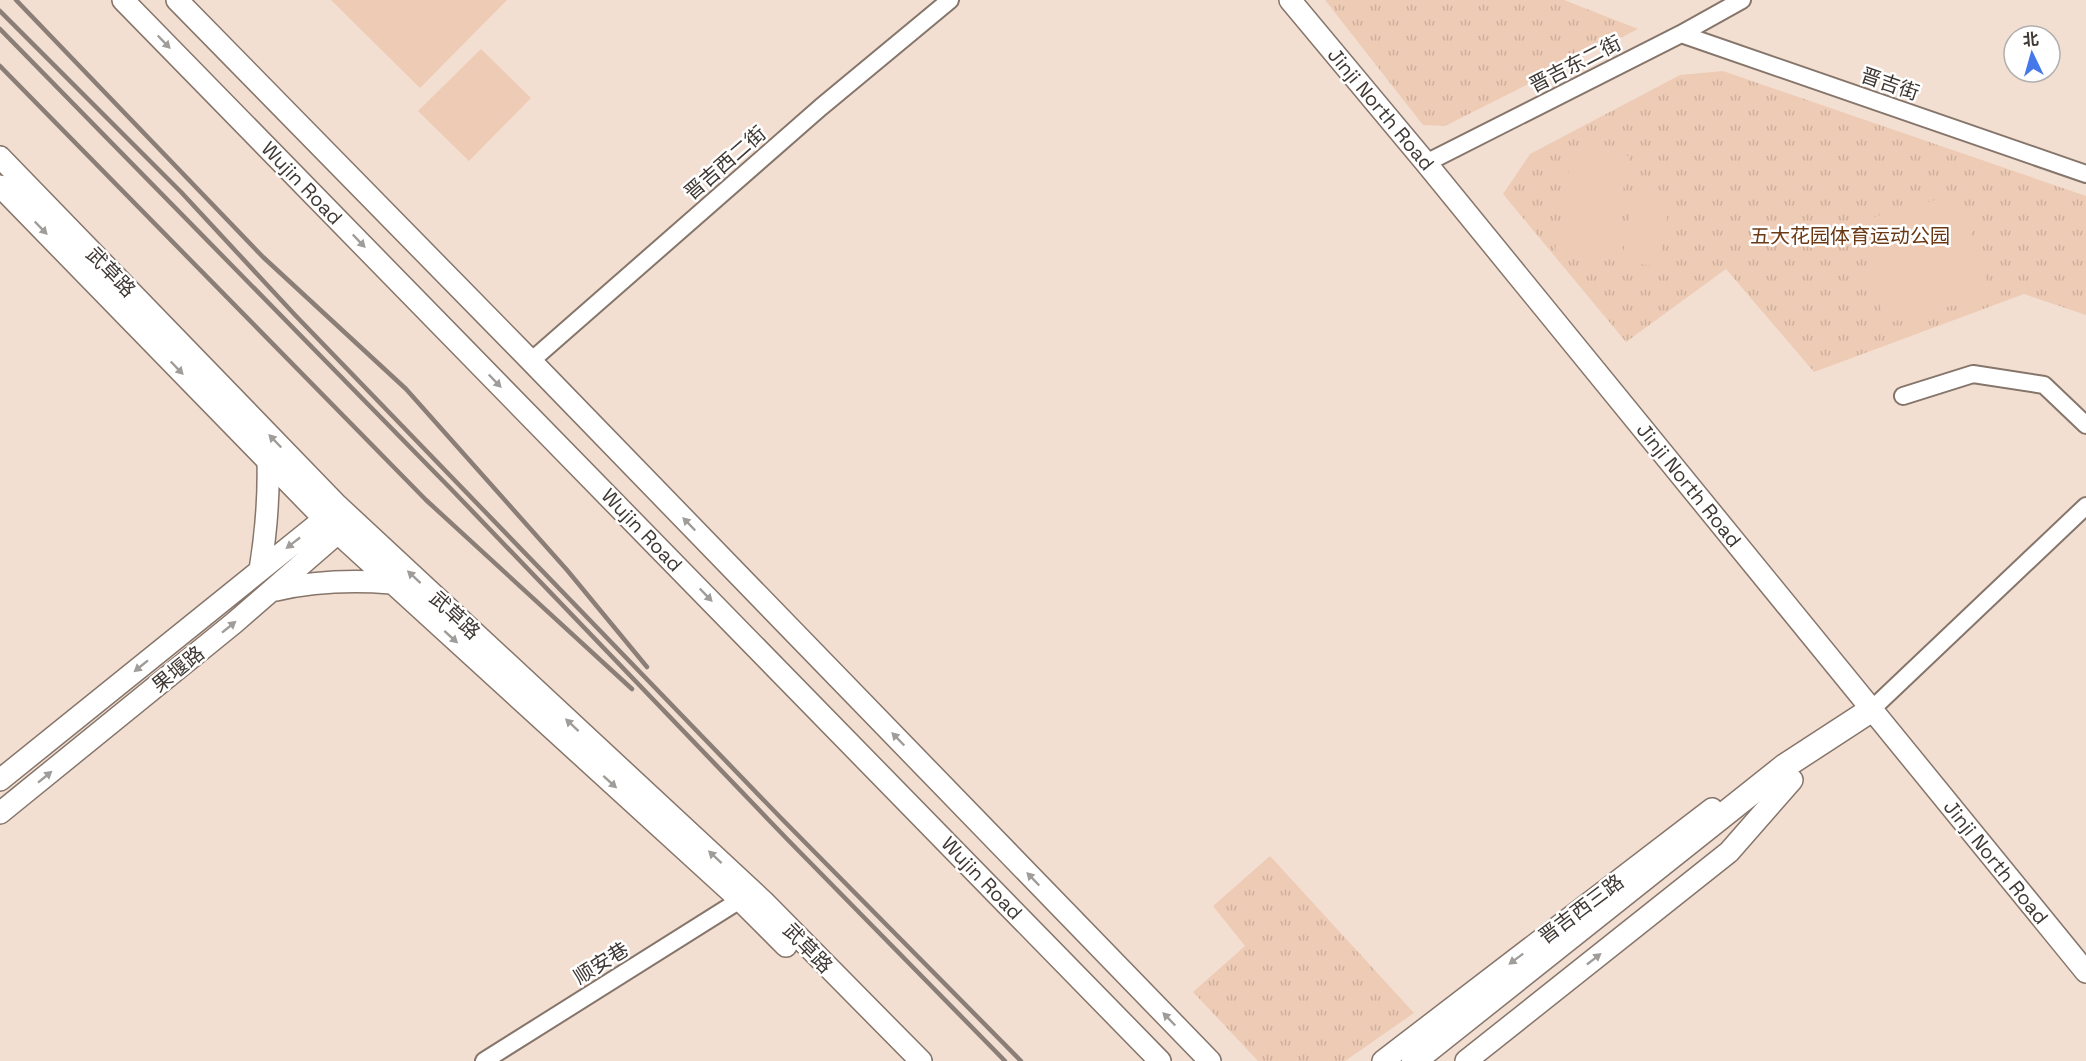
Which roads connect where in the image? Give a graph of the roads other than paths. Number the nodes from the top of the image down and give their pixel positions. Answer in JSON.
{"nodes":[{"id":1,"x":123,"y":0,"type":"edge"},
{"id":2,"x":177,"y":0,"type":"edge"},
{"id":3,"x":950,"y":0,"type":"edge"},
{"id":4,"x":1290,"y":0,"type":"edge"},
{"id":5,"x":1742,"y":0,"type":"edge"},
{"id":6,"x":1681,"y":34,"type":"junction"},
{"id":7,"x":0,"y":157,"type":"edge"},
{"id":8,"x":1426,"y":163,"type":"junction"},
{"id":9,"x":2086,"y":174,"type":"edge"},
{"id":10,"x":0,"y":186,"type":"edge"},
{"id":11,"x":531,"y":361,"type":"junction"},
{"id":12,"x":1903,"y":396,"type":"dead end"},
{"id":13,"x":2086,"y":425,"type":"edge"},
{"id":14,"x":268,"y":461,"type":"junction"},
{"id":15,"x":2086,"y":506,"type":"edge"},
{"id":16,"x":338,"y":519,"type":"junction"},
{"id":17,"x":260,"y":570,"type":"junction"},
{"id":18,"x":391,"y":583,"type":"junction"},
{"id":19,"x":272,"y":590,"type":"junction"},
{"id":20,"x":1871,"y":710,"type":"junction"},
{"id":21,"x":1789,"y":773,"type":"junction"},
{"id":22,"x":0,"y":780,"type":"edge"},
{"id":23,"x":0,"y":813,"type":"edge"},
{"id":24,"x":741,"y":900,"type":"junction"},
{"id":25,"x":2086,"y":972,"type":"edge"},
{"id":26,"x":484,"y":1061,"type":"edge"},
{"id":27,"x":902,"y":1061,"type":"edge"},
{"id":28,"x":921,"y":1061,"type":"edge"},
{"id":29,"x":1160,"y":1061,"type":"edge"},
{"id":30,"x":1210,"y":1061,"type":"edge"},
{"id":31,"x":1383,"y":1061,"type":"edge"},
{"id":32,"x":1414,"y":1061,"type":"edge"},
{"id":33,"x":1435,"y":1061,"type":"edge"},
{"id":34,"x":1466,"y":1061,"type":"edge"}],
"edges":[{"from":1,"to":29,"type":"street","name":"Wujin Road","one_way":true},
{"from":2,"to":11,"type":"street","name":"Wujin Road"},
{"from":3,"to":11,"type":"street","name":"晋吉西二街"},
{"from":4,"to":8,"type":"street","name":"Jinji North Road"},
{"from":5,"to":6,"type":"street","name":"晋吉东二街"},
{"from":6,"to":8,"type":"street","name":"晋吉东二街"},
{"from":6,"to":9,"type":"street","name":"晋吉街"},
{"from":16,"to":7,"type":"street","name":"武草路","one_way":true},
{"from":8,"to":20,"type":"street","name":"Jinji North Road"},
{"from":10,"to":14,"type":"street","name":"武草路","one_way":true},
{"from":30,"to":11,"type":"street","name":"Wujin Road","one_way":true},
{"from":12,"to":13,"type":"street"},
{"from":14,"to":16,"type":"street","name":"武草路"},
{"from":14,"to":17,"type":"street"},
{"from":15,"to":20,"type":"street"},
{"from":16,"to":17,"type":"street","name":"果堰路","one_way":true},
{"from":16,"to":18,"type":"street","name":"武草路"},
{"from":16,"to":19,"type":"street","name":"果堰路"},
{"from":28,"to":16,"type":"street","name":"武草路","one_way":true},
{"from":17,"to":22,"type":"street","name":"果堰路","one_way":true},
{"from":18,"to":19,"type":"street"},
{"from":18,"to":24,"type":"street","name":"武草路","one_way":true},
{"from":23,"to":19,"type":"street","name":"果堰路","one_way":true},
{"from":20,"to":21,"type":"main road","name":"晋吉西三路"},
{"from":20,"to":25,"type":"street","name":"Jinji North Road"},
{"from":21,"to":31,"type":"street","name":"晋吉西三路","one_way":true},
{"from":21,"to":32,"type":"main road","name":"晋吉西三路"},
{"from":21,"to":33,"type":"main road","name":"晋吉西三路"},
{"from":34,"to":21,"type":"street","name":"晋吉西三路","one_way":true},
{"from":24,"to":26,"type":"street","name":"顺安巷"},
{"from":24,"to":27,"type":"street","name":"武草路"}]}
